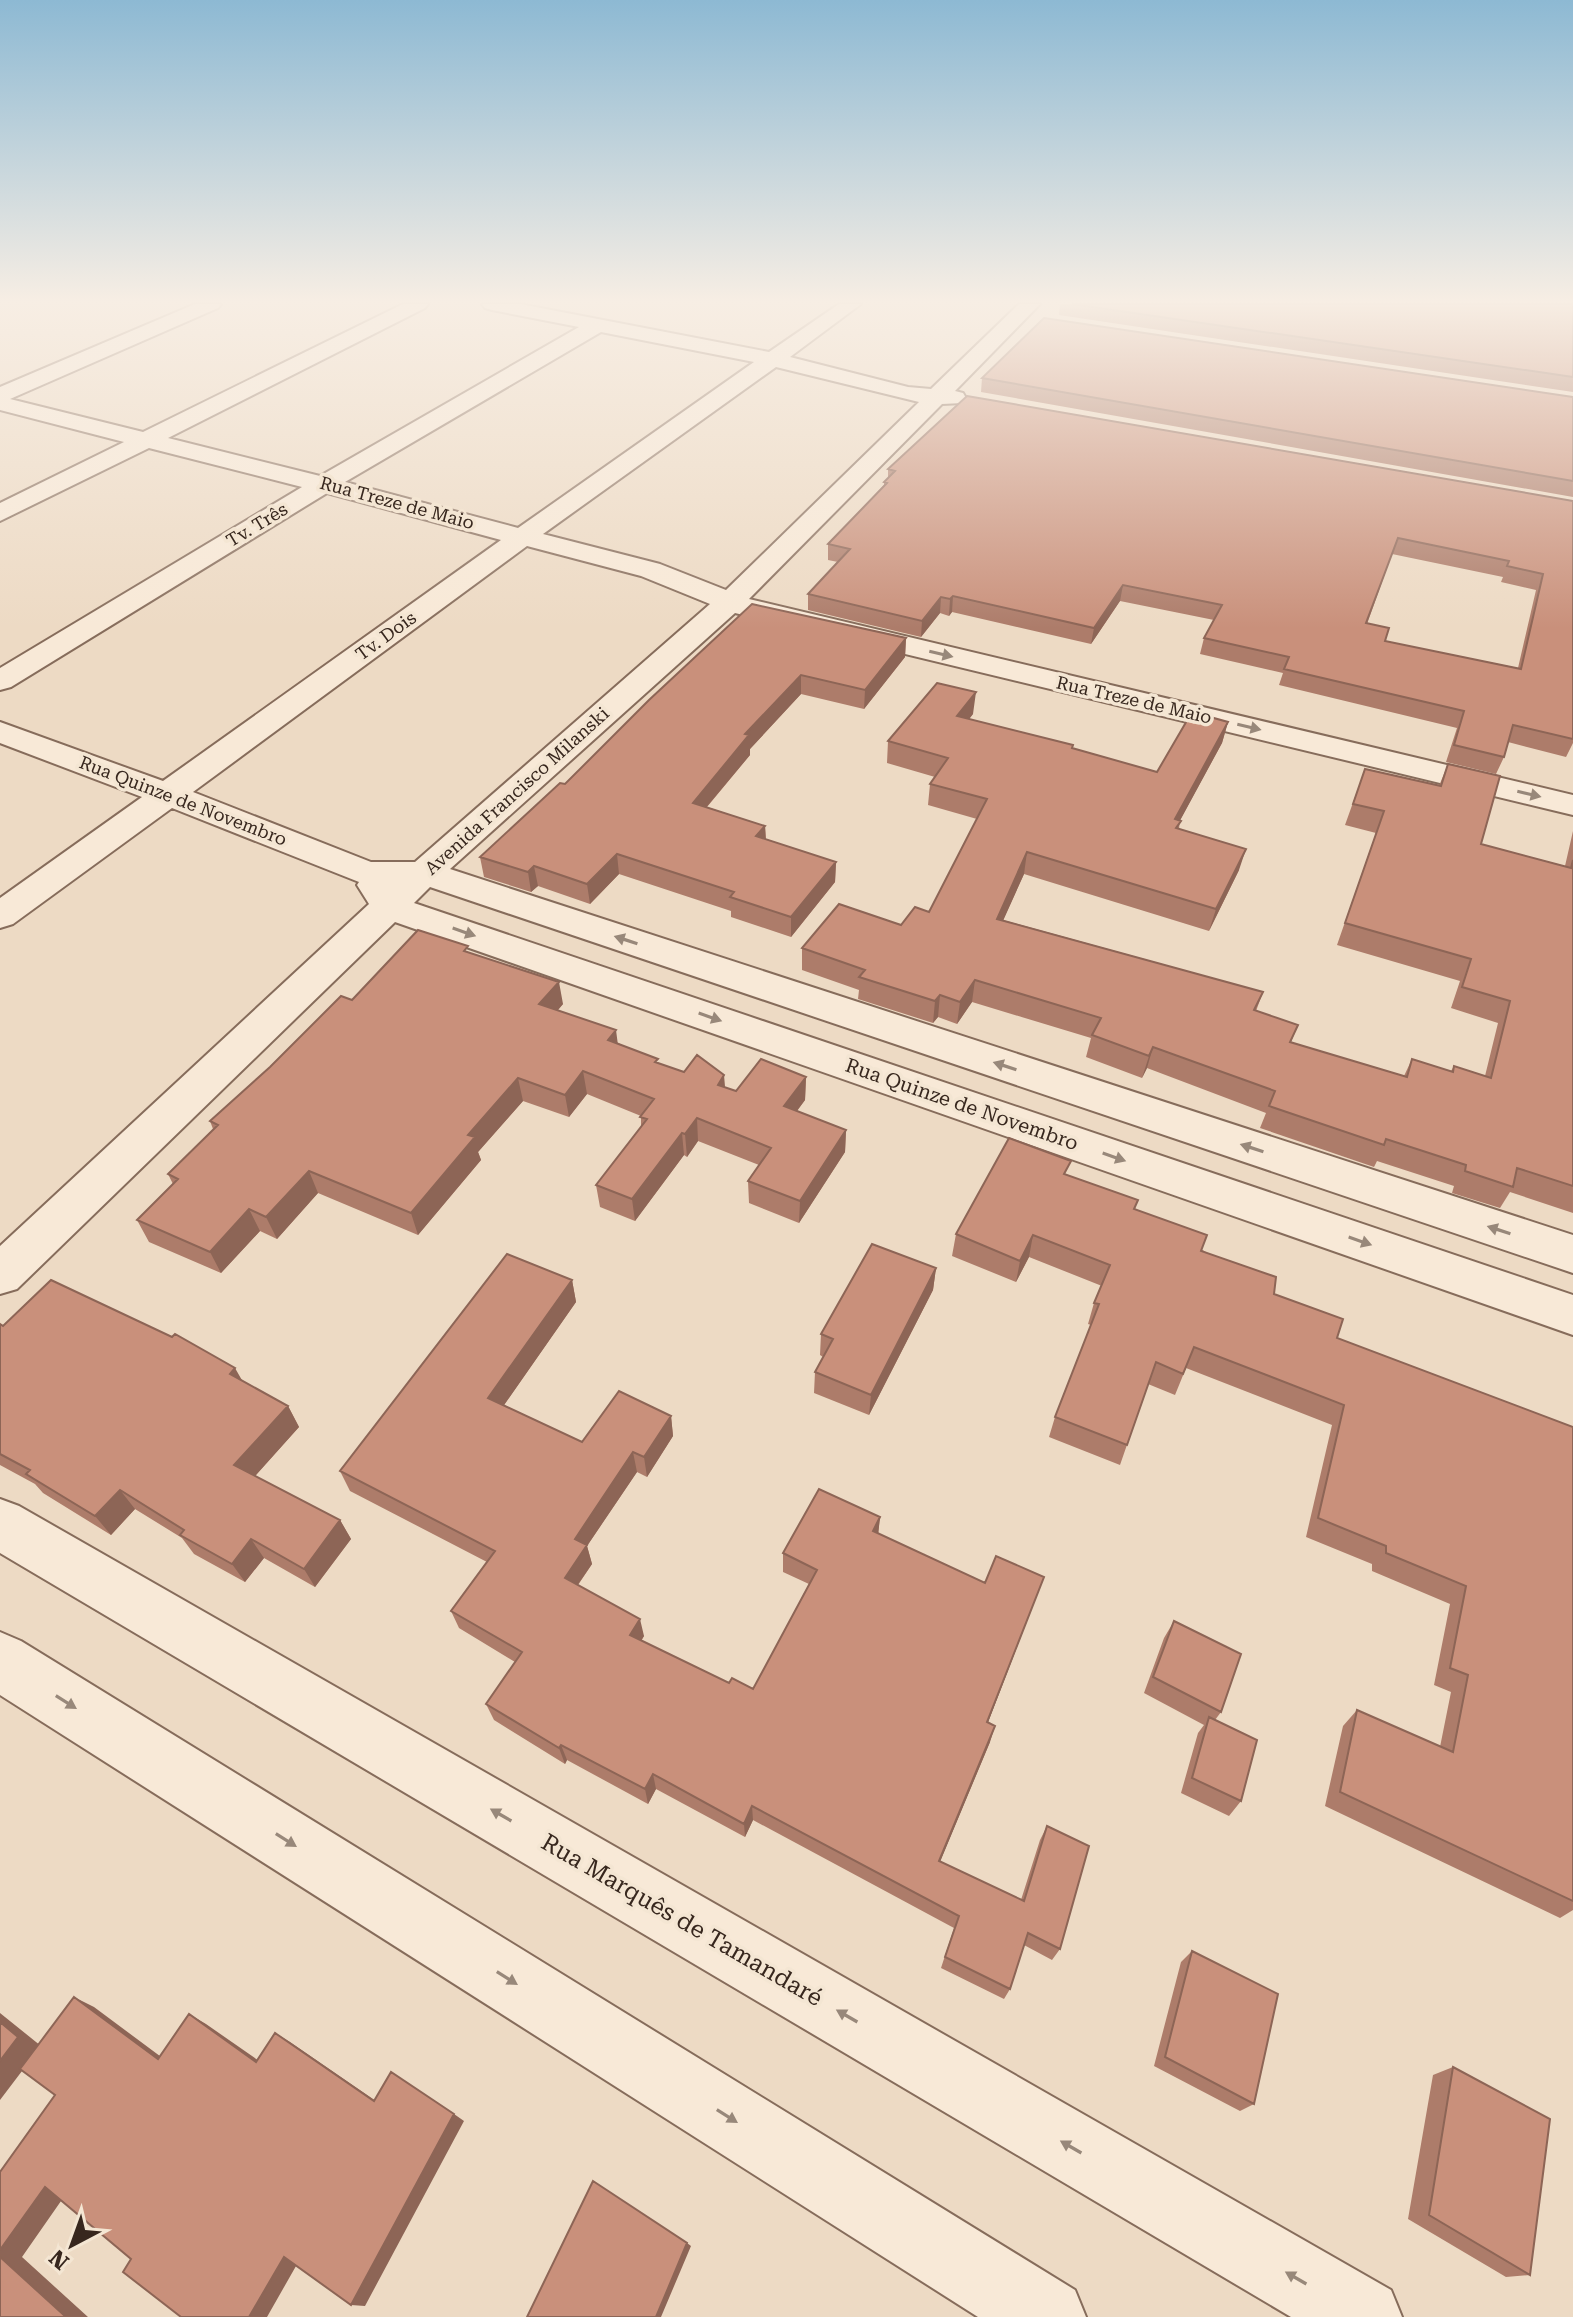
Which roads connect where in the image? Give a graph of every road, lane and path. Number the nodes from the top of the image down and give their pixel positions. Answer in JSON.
{"nodes":[{"id":1,"x":35,"y":412,"type":"edge"},
{"id":2,"x":203,"y":412,"type":"edge"},
{"id":3,"x":448,"y":412,"type":"edge"},
{"id":4,"x":700,"y":412,"type":"edge"},
{"id":5,"x":912,"y":412,"type":"edge"},
{"id":6,"x":146,"y":441,"type":"junction"},
{"id":7,"x":326,"y":483,"type":"junction"},
{"id":8,"x":0,"y":513,"type":"edge"},
{"id":9,"x":522,"y":537,"type":"junction"},
{"id":10,"x":738,"y":595,"type":"junction"},
{"id":11,"x":0,"y":681,"type":"edge"},
{"id":12,"x":0,"y":732,"type":"edge"},
{"id":13,"x":1527,"y":764,"type":"dead end"},
{"id":14,"x":168,"y":795,"type":"junction"},
{"id":15,"x":1573,"y":805,"type":"edge"},
{"id":16,"x":366,"y":873,"type":"junction"},
{"id":17,"x":424,"y":873,"type":"junction"},
{"id":18,"x":390,"y":907,"type":"junction"},
{"id":19,"x":0,"y":916,"type":"edge"},
{"id":20,"x":1573,"y":1254,"type":"edge"},
{"id":21,"x":0,"y":1275,"type":"edge"},
{"id":22,"x":1573,"y":1315,"type":"edge"},
{"id":23,"x":0,"y":1524,"type":"edge"},
{"id":24,"x":0,"y":1661,"type":"edge"},
{"id":25,"x":1048,"y":2317,"type":"edge"},
{"id":26,"x":1364,"y":2317,"type":"edge"}],
"edges":[{"from":1,"to":6,"type":"street","name":"Rua Treze de Maio"},
{"from":2,"to":6,"type":"street"},
{"from":3,"to":7,"type":"street","name":"Tv. Três"},
{"from":4,"to":9,"type":"street","name":"Tv. Dois"},
{"from":5,"to":10,"type":"street","name":"Avenida Francisco Milanski"},
{"from":6,"to":7,"type":"street","name":"Rua Treze de Maio"},
{"from":6,"to":8,"type":"street"},
{"from":7,"to":9,"type":"street","name":"Rua Treze de Maio"},
{"from":7,"to":11,"type":"street","name":"Tv. Três"},
{"from":9,"to":10,"type":"street","name":"Rua Treze de Maio"},
{"from":9,"to":14,"type":"street","name":"Tv. Dois"},
{"from":10,"to":13,"type":"street","name":"Rua Treze de Maio"},
{"from":10,"to":15,"type":"street","name":"Rua Treze de Maio","one_way":true},
{"from":10,"to":17,"type":"street","name":"Avenida Francisco Milanski"},
{"from":12,"to":14,"type":"street","name":"Rua Quinze de Novembro"},
{"from":14,"to":16,"type":"street","name":"Rua Quinze de Novembro"},
{"from":14,"to":19,"type":"street","name":"Tv. Dois"},
{"from":16,"to":17,"type":"street","name":"Rua Quinze de Novembro"},
{"from":16,"to":18,"type":"street"},
{"from":17,"to":18,"type":"street","name":"Avenida Francisco Milanski"},
{"from":20,"to":17,"type":"street","name":"Rua Quinze de Novembro","one_way":true},
{"from":18,"to":21,"type":"street","name":"Avenida Francisco Milanski"},
{"from":18,"to":22,"type":"street","name":"Rua Quinze de Novembro","one_way":true},
{"from":26,"to":23,"type":"street","name":"Rua Marquês de Tamandaré","one_way":true},
{"from":24,"to":25,"type":"street","one_way":true}]}
